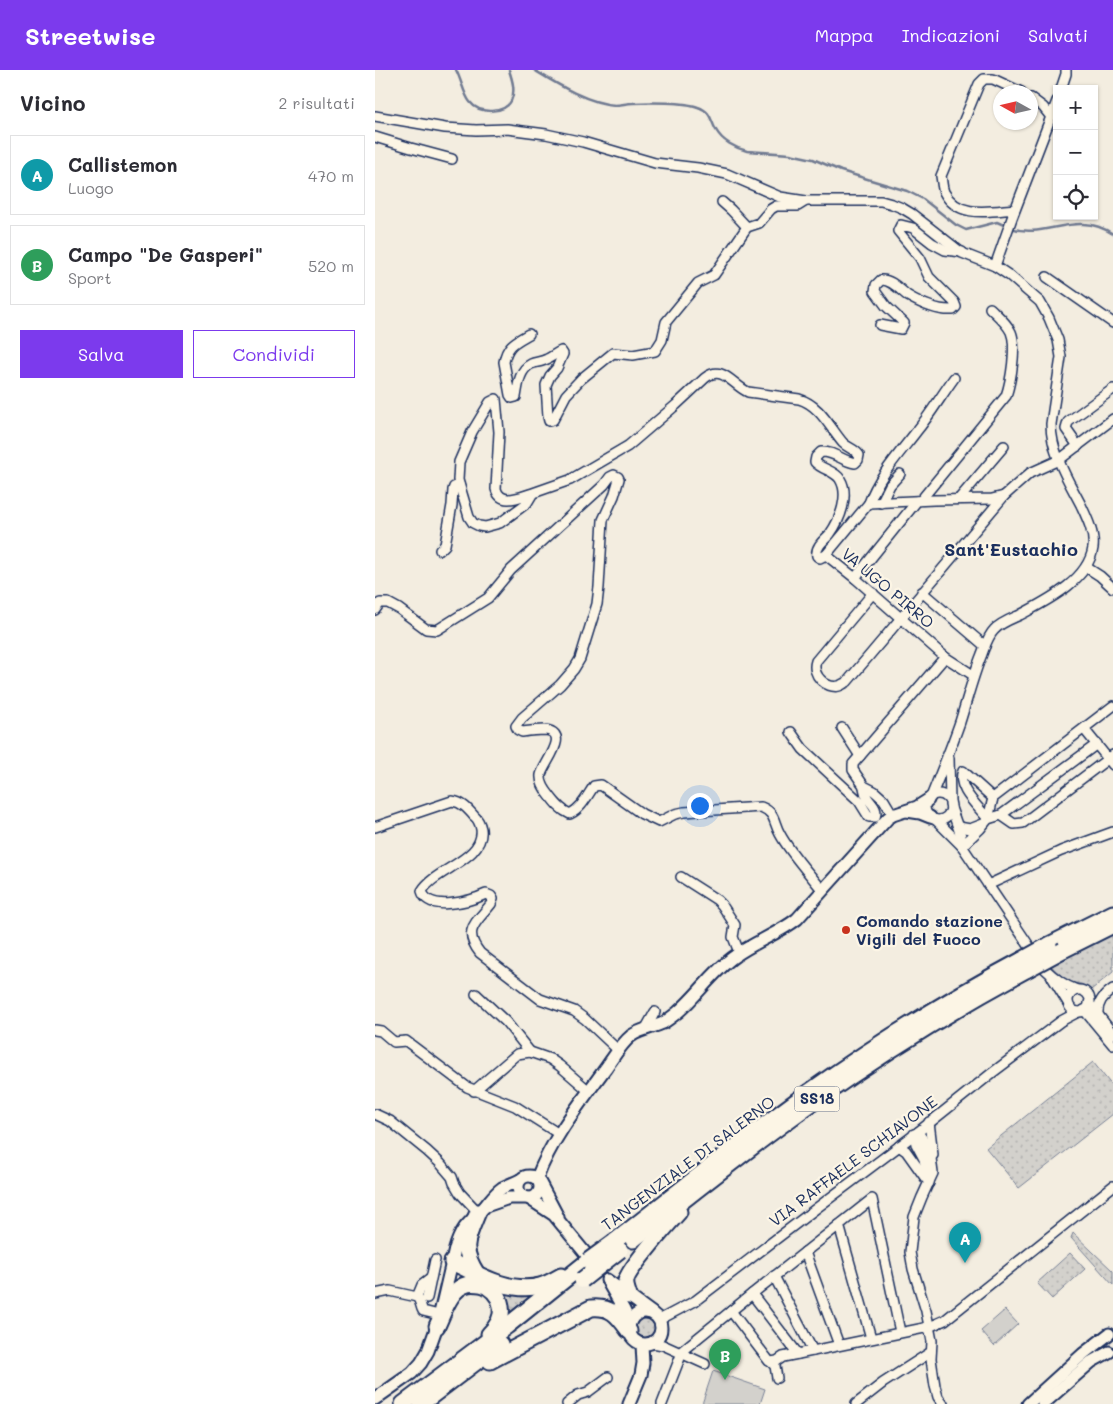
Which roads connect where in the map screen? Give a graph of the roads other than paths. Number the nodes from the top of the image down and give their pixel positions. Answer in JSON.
{"nodes":[{"id":1,"x":1066,"y":70,"type":"edge"},
{"id":2,"x":1006,"y":85,"type":"edge"},
{"id":3,"x":1062,"y":85,"type":"edge"},
{"id":4,"x":1038,"y":103,"type":"edge"},
{"id":5,"x":1053,"y":112,"type":"edge"},
{"id":6,"x":375,"y":116,"type":"edge"},
{"id":7,"x":1051,"y":117,"type":"junction"},
{"id":8,"x":375,"y":138,"type":"edge"},
{"id":9,"x":452,"y":159,"type":"dead end"},
{"id":10,"x":806,"y":201,"type":"junction"},
{"id":11,"x":722,"y":202,"type":"dead end"},
{"id":12,"x":1013,"y":214,"type":"junction"},
{"id":13,"x":747,"y":227,"type":"junction"},
{"id":14,"x":962,"y":252,"type":"junction"},
{"id":15,"x":995,"y":266,"type":"junction"},
{"id":16,"x":1047,"y":278,"type":"dead end"},
{"id":17,"x":990,"y":308,"type":"dead end"},
{"id":18,"x":1113,"y":323,"type":"edge"},
{"id":19,"x":880,"y":325,"type":"dead end"},
{"id":20,"x":529,"y":334,"type":"dead end"},
{"id":21,"x":954,"y":378,"type":"dead end"},
{"id":22,"x":1113,"y":389,"type":"edge"},
{"id":23,"x":1113,"y":419,"type":"edge"},
{"id":24,"x":1004,"y":446,"type":"dead end"},
{"id":25,"x":1078,"y":446,"type":"junction"},
{"id":26,"x":1059,"y":460,"type":"junction"},
{"id":27,"x":900,"y":474,"type":"dead end"},
{"id":28,"x":459,"y":485,"type":"junction"},
{"id":29,"x":533,"y":494,"type":"junction"},
{"id":30,"x":1004,"y":496,"type":"junction"},
{"id":31,"x":959,"y":499,"type":"junction"},
{"id":32,"x":980,"y":499,"type":"junction"},
{"id":33,"x":919,"y":500,"type":"junction"},
{"id":34,"x":881,"y":502,"type":"junction"},
{"id":35,"x":869,"y":503,"type":"junction"},
{"id":36,"x":984,"y":519,"type":"junction"},
{"id":37,"x":440,"y":550,"type":"dead end"},
{"id":38,"x":826,"y":555,"type":"junction"},
{"id":39,"x":1086,"y":567,"type":"junction"},
{"id":40,"x":855,"y":578,"type":"junction"},
{"id":41,"x":1113,"y":588,"type":"edge"},
{"id":42,"x":922,"y":592,"type":"junction"},
{"id":43,"x":873,"y":593,"type":"junction"},
{"id":44,"x":375,"y":610,"type":"edge"},
{"id":45,"x":900,"y":618,"type":"junction"},
{"id":46,"x":985,"y":646,"type":"junction"},
{"id":47,"x":945,"y":656,"type":"junction"},
{"id":48,"x":973,"y":675,"type":"junction"},
{"id":49,"x":1113,"y":706,"type":"edge"},
{"id":50,"x":842,"y":728,"type":"dead end"},
{"id":51,"x":1084,"y":729,"type":"junction"},
{"id":52,"x":791,"y":732,"type":"dead end"},
{"id":53,"x":1097,"y":744,"type":"junction"},
{"id":54,"x":949,"y":752,"type":"junction"},
{"id":55,"x":860,"y":756,"type":"junction"},
{"id":56,"x":1111,"y":759,"type":"edge"},
{"id":57,"x":864,"y":786,"type":"junction"},
{"id":58,"x":929,"y":798,"type":"junction"},
{"id":59,"x":993,"y":798,"type":"junction"},
{"id":60,"x":950,"y":804,"type":"junction"},
{"id":61,"x":906,"y":811,"type":"junction"},
{"id":62,"x":893,"y":815,"type":"junction"},
{"id":63,"x":1001,"y":815,"type":"junction"},
{"id":64,"x":933,"y":818,"type":"junction"},
{"id":65,"x":986,"y":822,"type":"junction"},
{"id":66,"x":375,"y":827,"type":"edge"},
{"id":67,"x":959,"y":827,"type":"junction"},
{"id":68,"x":1113,"y":832,"type":"edge"},
{"id":69,"x":962,"y":846,"type":"junction"},
{"id":70,"x":681,"y":876,"type":"dead end"},
{"id":71,"x":988,"y":885,"type":"junction"},
{"id":72,"x":823,"y":891,"type":"junction"},
{"id":73,"x":1113,"y":913,"type":"edge"},
{"id":74,"x":1113,"y":925,"type":"edge"},
{"id":75,"x":1056,"y":947,"type":"junction"},
{"id":76,"x":739,"y":952,"type":"junction"},
{"id":77,"x":1025,"y":964,"type":"junction"},
{"id":78,"x":1050,"y":974,"type":"junction"},
{"id":79,"x":1113,"y":989,"type":"edge"},
{"id":80,"x":1077,"y":990,"type":"junction"},
{"id":81,"x":476,"y":994,"type":"dead end"},
{"id":82,"x":1103,"y":997,"type":"junction"},
{"id":83,"x":1068,"y":1004,"type":"junction"},
{"id":84,"x":1085,"y":1005,"type":"junction"},
{"id":85,"x":655,"y":1012,"type":"dead end"},
{"id":86,"x":1098,"y":1016,"type":"junction"},
{"id":87,"x":1061,"y":1020,"type":"junction"},
{"id":88,"x":646,"y":1028,"type":"junction"},
{"id":89,"x":375,"y":1030,"type":"edge"},
{"id":90,"x":1113,"y":1034,"type":"edge"},
{"id":91,"x":1113,"y":1045,"type":"edge"},
{"id":92,"x":619,"y":1051,"type":"junction"},
{"id":93,"x":530,"y":1052,"type":"junction"},
{"id":94,"x":474,"y":1091,"type":"junction"},
{"id":95,"x":589,"y":1092,"type":"junction"},
{"id":96,"x":375,"y":1114,"type":"edge"},
{"id":97,"x":929,"y":1122,"type":"junction"},
{"id":98,"x":916,"y":1133,"type":"junction"},
{"id":99,"x":559,"y":1134,"type":"junction"},
{"id":100,"x":899,"y":1146,"type":"junction"},
{"id":101,"x":933,"y":1168,"type":"junction"},
{"id":102,"x":721,"y":1172,"type":"junction"},
{"id":103,"x":530,"y":1179,"type":"junction"},
{"id":104,"x":929,"y":1183,"type":"junction"},
{"id":105,"x":1113,"y":1186,"type":"edge"},
{"id":106,"x":527,"y":1198,"type":"junction"},
{"id":107,"x":481,"y":1209,"type":"junction"},
{"id":108,"x":559,"y":1221,"type":"junction"},
{"id":109,"x":839,"y":1226,"type":"junction"},
{"id":110,"x":617,"y":1246,"type":"junction"},
{"id":111,"x":805,"y":1252,"type":"junction"},
{"id":112,"x":587,"y":1257,"type":"junction"},
{"id":113,"x":435,"y":1260,"type":"dead end"},
{"id":114,"x":451,"y":1265,"type":"junction"},
{"id":115,"x":774,"y":1276,"type":"junction"},
{"id":116,"x":479,"y":1279,"type":"junction"},
{"id":117,"x":375,"y":1294,"type":"edge"},
{"id":118,"x":752,"y":1294,"type":"junction"},
{"id":119,"x":629,"y":1296,"type":"junction"},
{"id":120,"x":422,"y":1298,"type":"junction"},
{"id":121,"x":731,"y":1311,"type":"junction"},
{"id":122,"x":656,"y":1317,"type":"junction"},
{"id":123,"x":438,"y":1321,"type":"junction"},
{"id":124,"x":629,"y":1327,"type":"junction"},
{"id":125,"x":929,"y":1327,"type":"junction"},
{"id":126,"x":900,"y":1332,"type":"junction"},
{"id":127,"x":1111,"y":1332,"type":"edge"},
{"id":128,"x":871,"y":1338,"type":"junction"},
{"id":129,"x":648,"y":1344,"type":"junction"},
{"id":130,"x":839,"y":1345,"type":"junction"},
{"id":131,"x":813,"y":1351,"type":"junction"},
{"id":132,"x":931,"y":1352,"type":"junction"},
{"id":133,"x":681,"y":1354,"type":"junction"},
{"id":134,"x":798,"y":1354,"type":"junction"},
{"id":135,"x":1111,"y":1354,"type":"edge"},
{"id":136,"x":773,"y":1362,"type":"junction"},
{"id":137,"x":705,"y":1364,"type":"dead end"},
{"id":138,"x":461,"y":1368,"type":"junction"},
{"id":139,"x":609,"y":1376,"type":"dead end"},
{"id":140,"x":777,"y":1378,"type":"dead end"},
{"id":141,"x":375,"y":1399,"type":"edge"},
{"id":142,"x":403,"y":1404,"type":"edge"},
{"id":143,"x":421,"y":1404,"type":"edge"},
{"id":144,"x":567,"y":1404,"type":"edge"},
{"id":145,"x":629,"y":1404,"type":"edge"},
{"id":146,"x":662,"y":1404,"type":"edge"},
{"id":147,"x":856,"y":1404,"type":"edge"},
{"id":148,"x":943,"y":1404,"type":"edge"},
{"id":149,"x":1028,"y":1404,"type":"edge"},
{"id":150,"x":1043,"y":1404,"type":"edge"}],
"edges":[{"from":1,"to":3,"type":"street"},
{"from":2,"to":12,"type":"street"},
{"from":4,"to":7,"type":"street"},
{"from":5,"to":7,"type":"street"},
{"from":6,"to":10,"type":"street"},
{"from":7,"to":12,"type":"street"},
{"from":8,"to":9,"type":"street"},
{"from":10,"to":13,"type":"street"},
{"from":10,"to":14,"type":"street"},
{"from":11,"to":13,"type":"street"},
{"from":12,"to":15,"type":"street"},
{"from":13,"to":20,"type":"street"},
{"from":14,"to":15,"type":"street"},
{"from":14,"to":19,"type":"street"},
{"from":15,"to":26,"type":"street"},
{"from":16,"to":18,"type":"street"},
{"from":17,"to":33,"type":"street"},
{"from":21,"to":35,"type":"street","name":"VA UGO PIRRO"},
{"from":22,"to":25,"type":"street"},
{"from":23,"to":25,"type":"street"},
{"from":24,"to":31,"type":"street"},
{"from":25,"to":26,"type":"street"},
{"from":26,"to":30,"type":"street"},
{"from":26,"to":39,"type":"street"},
{"from":27,"to":34,"type":"street"},
{"from":28,"to":29,"type":"street"},
{"from":28,"to":29,"type":"street"},
{"from":28,"to":37,"type":"street"},
{"from":29,"to":38,"type":"street"},
{"from":30,"to":32,"type":"street"},
{"from":30,"to":36,"type":"street"},
{"from":31,"to":32,"type":"street"},
{"from":31,"to":33,"type":"street"},
{"from":32,"to":36,"type":"street"},
{"from":33,"to":34,"type":"street"},
{"from":33,"to":40,"type":"street"},
{"from":34,"to":35,"type":"street"},
{"from":35,"to":38,"type":"street","name":"VA UGO PIRRO"},
{"from":36,"to":42,"type":"street"},
{"from":38,"to":40,"type":"street","name":"VA UGO PIRRO"},
{"from":39,"to":41,"type":"street"},
{"from":39,"to":46,"type":"street"},
{"from":40,"to":43,"type":"street","name":"VA UGO PIRRO"},
{"from":42,"to":45,"type":"street"},
{"from":42,"to":46,"type":"street"},
{"from":43,"to":45,"type":"street","name":"VA UGO PIRRO"},
{"from":43,"to":45,"type":"street"},
{"from":44,"to":72,"type":"street"},
{"from":45,"to":47,"type":"street","name":"VA UGO PIRRO"},
{"from":46,"to":48,"type":"street"},
{"from":47,"to":48,"type":"street","name":"VA UGO PIRRO"},
{"from":47,"to":55,"type":"street"},
{"from":48,"to":54,"type":"street"},
{"from":49,"to":51,"type":"street"},
{"from":50,"to":55,"type":"street"},
{"from":51,"to":53,"type":"street"},
{"from":51,"to":59,"type":"street"},
{"from":52,"to":57,"type":"street"},
{"from":53,"to":56,"type":"street"},
{"from":53,"to":63,"type":"street"},
{"from":54,"to":58,"type":"street"},
{"from":54,"to":60,"type":"street"},
{"from":55,"to":57,"type":"street"},
{"from":56,"to":63,"type":"street"},
{"from":57,"to":62,"type":"street"},
{"from":58,"to":60,"type":"street"},
{"from":58,"to":61,"type":"street"},
{"from":58,"to":64,"type":"street"},
{"from":59,"to":65,"type":"street"},
{"from":59,"to":65,"type":"street"},
{"from":60,"to":64,"type":"street"},
{"from":60,"to":67,"type":"street"},
{"from":61,"to":62,"type":"street"},
{"from":61,"to":64,"type":"street"},
{"from":62,"to":72,"type":"street"},
{"from":63,"to":65,"type":"street"},
{"from":64,"to":69,"type":"street"},
{"from":65,"to":67,"type":"street"},
{"from":65,"to":69,"type":"street"},
{"from":66,"to":92,"type":"street"},
{"from":67,"to":69,"type":"street"},
{"from":68,"to":71,"type":"street"},
{"from":69,"to":71,"type":"street"},
{"from":70,"to":76,"type":"street"},
{"from":71,"to":78,"type":"street"},
{"from":72,"to":76,"type":"street"},
{"from":73,"to":75,"type":"highway","name":"TANGENZIALE DI SALERNO","number":"SS18"},
{"from":74,"to":75,"type":"highway","name":"TANGENZIALE DI SALERNO","number":"SS18"},
{"from":75,"to":77,"type":"highway","name":"TANGENZIALE DI SALERNO","number":"SS18","bridge":true},
{"from":76,"to":88,"type":"street"},
{"from":77,"to":102,"type":"highway","name":"TANGENZIALE DI SALERNO","number":"SS18"},
{"from":77,"to":110,"type":"highway","name":"TANGENZIALE DI SALERNO","number":"SS18"},
{"from":78,"to":80,"type":"street"},
{"from":78,"to":83,"type":"street"},
{"from":79,"to":82,"type":"street"},
{"from":80,"to":83,"type":"street","name":"VIA RAFFAELE SCHIAVONE"},
{"from":80,"to":84,"type":"street"},
{"from":81,"to":93,"type":"street"},
{"from":82,"to":84,"type":"street","name":"VIA RAFFAELE SCHIAVONE"},
{"from":82,"to":86,"type":"street"},
{"from":83,"to":84,"type":"street"},
{"from":83,"to":87,"type":"street","name":"VIA RAFFAELE SCHIAVONE"},
{"from":84,"to":86,"type":"street"},
{"from":84,"to":87,"type":"street","name":"VIA RAFFAELE SCHIAVONE"},
{"from":84,"to":91,"type":"street"},
{"from":85,"to":88,"type":"street"},
{"from":86,"to":90,"type":"street"},
{"from":87,"to":97,"type":"street","name":"VIA RAFFAELE SCHIAVONE"},
{"from":88,"to":92,"type":"street"},
{"from":89,"to":94,"type":"street"},
{"from":92,"to":95,"type":"street"},
{"from":93,"to":94,"type":"street"},
{"from":93,"to":95,"type":"street"},
{"from":94,"to":99,"type":"street"},
{"from":95,"to":99,"type":"street"},
{"from":96,"to":107,"type":"street"},
{"from":97,"to":98,"type":"street","name":"VIA RAFFAELE SCHIAVONE"},
{"from":97,"to":101,"type":"street"},
{"from":98,"to":100,"type":"street","name":"VIA RAFFAELE SCHIAVONE"},
{"from":98,"to":101,"type":"street"},
{"from":98,"to":104,"type":"street"},
{"from":99,"to":103,"type":"street"},
{"from":100,"to":104,"type":"street"},
{"from":100,"to":122,"type":"street","name":"VIA RAFFAELE SCHIAVONE"},
{"from":101,"to":104,"type":"street"},
{"from":102,"to":110,"type":"highway","name":"TANGENZIALE DI SALERNO","number":"SS18"},
{"from":102,"to":119,"type":"highway"},
{"from":103,"to":106,"type":"street"},
{"from":103,"to":106,"type":"street"},
{"from":103,"to":107,"type":"street"},
{"from":103,"to":108,"type":"street"},
{"from":104,"to":125,"type":"street"},
{"from":105,"to":125,"type":"street"},
{"from":106,"to":107,"type":"street"},
{"from":106,"to":108,"type":"street"},
{"from":107,"to":114,"type":"street"},
{"from":107,"to":116,"type":"highway"},
{"from":108,"to":112,"type":"street"},
{"from":109,"to":111,"type":"street"},
{"from":109,"to":126,"type":"street"},
{"from":109,"to":128,"type":"street"},
{"from":110,"to":112,"type":"highway","name":"TANGENZIALE DI SALERNO","number":"SS18","bridge":true},
{"from":110,"to":138,"type":"highway","name":"TANGENZIALE DI SALERNO","number":"SS18","bridge":true},
{"from":111,"to":115,"type":"street"},
{"from":111,"to":130,"type":"street"},
{"from":112,"to":116,"type":"highway"},
{"from":112,"to":138,"type":"highway","name":"TANGENZIALE DI SALERNO","number":"SS18"},
{"from":113,"to":120,"type":"street"},
{"from":114,"to":116,"type":"highway"},
{"from":114,"to":123,"type":"street"},
{"from":115,"to":118,"type":"street"},
{"from":115,"to":131,"type":"street"},
{"from":116,"to":123,"type":"highway"},
{"from":116,"to":138,"type":"highway"},
{"from":117,"to":120,"type":"street"},
{"from":118,"to":121,"type":"street"},
{"from":118,"to":134,"type":"street"},
{"from":119,"to":122,"type":"street"},
{"from":119,"to":124,"type":"street"},
{"from":120,"to":123,"type":"street"},
{"from":121,"to":133,"type":"street"},
{"from":121,"to":136,"type":"street"},
{"from":122,"to":124,"type":"street"},
{"from":122,"to":129,"type":"street"},
{"from":123,"to":141,"type":"street"},
{"from":124,"to":129,"type":"street"},
{"from":124,"to":138,"type":"highway"},
{"from":125,"to":126,"type":"street"},
{"from":125,"to":132,"type":"street"},
{"from":126,"to":128,"type":"street"},
{"from":127,"to":135,"type":"street"},
{"from":127,"to":149,"type":"street"},
{"from":128,"to":130,"type":"street"},
{"from":129,"to":133,"type":"street"},
{"from":129,"to":145,"type":"street"},
{"from":130,"to":131,"type":"street"},
{"from":131,"to":134,"type":"street"},
{"from":132,"to":147,"type":"street"},
{"from":132,"to":148,"type":"street"},
{"from":133,"to":137,"type":"street"},
{"from":133,"to":146,"type":"street"},
{"from":134,"to":136,"type":"street"},
{"from":135,"to":150,"type":"street"},
{"from":136,"to":140,"type":"street"},
{"from":138,"to":142,"type":"highway","name":"TANGENZIALE DI SALERNO","number":"SS18"},
{"from":138,"to":143,"type":"highway","name":"TANGENZIALE DI SALERNO","number":"SS18"},
{"from":139,"to":144,"type":"street"}]}
